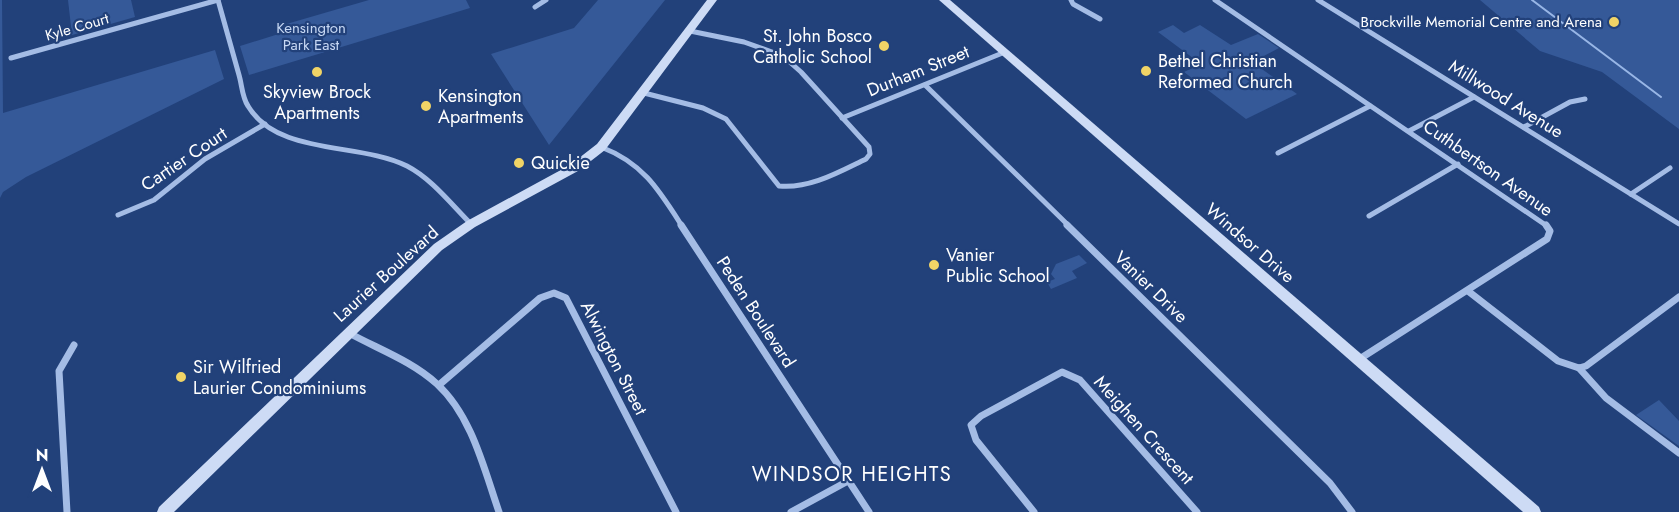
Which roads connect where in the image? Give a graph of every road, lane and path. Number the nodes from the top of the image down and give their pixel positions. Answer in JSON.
{"nodes":[{"id":1,"x":218,"y":0,"type":"edge"},
{"id":2,"x":546,"y":0,"type":"edge"},
{"id":3,"x":712,"y":0,"type":"edge"},
{"id":4,"x":944,"y":0,"type":"edge"},
{"id":5,"x":1071,"y":0,"type":"edge"},
{"id":6,"x":1216,"y":0,"type":"edge"},
{"id":7,"x":1318,"y":0,"type":"edge"},
{"id":8,"x":535,"y":7,"type":"dead end"},
{"id":9,"x":1100,"y":19,"type":"dead end"},
{"id":10,"x":690,"y":31,"type":"junction"},
{"id":11,"x":1005,"y":52,"type":"junction"},
{"id":12,"x":11,"y":58,"type":"dead end"},
{"id":13,"x":925,"y":86,"type":"junction"},
{"id":14,"x":644,"y":93,"type":"junction"},
{"id":15,"x":1474,"y":97,"type":"junction"},
{"id":16,"x":1585,"y":99,"type":"dead end"},
{"id":17,"x":1370,"y":106,"type":"junction"},
{"id":18,"x":842,"y":118,"type":"junction"},
{"id":19,"x":265,"y":124,"type":"junction"},
{"id":20,"x":1524,"y":127,"type":"junction"},
{"id":21,"x":1409,"y":131,"type":"junction"},
{"id":22,"x":602,"y":147,"type":"junction"},
{"id":23,"x":1278,"y":153,"type":"dead end"},
{"id":24,"x":1458,"y":164,"type":"junction"},
{"id":25,"x":1670,"y":168,"type":"dead end"},
{"id":26,"x":1631,"y":194,"type":"junction"},
{"id":27,"x":118,"y":216,"type":"dead end"},
{"id":28,"x":1369,"y":216,"type":"dead end"},
{"id":29,"x":471,"y":224,"type":"junction"},
{"id":30,"x":1679,"y":224,"type":"edge"},
{"id":31,"x":1468,"y":291,"type":"junction"},
{"id":32,"x":1679,"y":297,"type":"edge"},
{"id":33,"x":348,"y":332,"type":"junction"},
{"id":34,"x":74,"y":345,"type":"dead end"},
{"id":35,"x":1358,"y":360,"type":"junction"},
{"id":36,"x":1579,"y":368,"type":"junction"},
{"id":37,"x":440,"y":386,"type":"junction"},
{"id":38,"x":1679,"y":453,"type":"edge"},
{"id":39,"x":848,"y":481,"type":"junction"},
{"id":40,"x":67,"y":512,"type":"edge"},
{"id":41,"x":164,"y":512,"type":"edge"},
{"id":42,"x":499,"y":512,"type":"edge"},
{"id":43,"x":676,"y":512,"type":"edge"},
{"id":44,"x":791,"y":512,"type":"edge"},
{"id":45,"x":869,"y":512,"type":"edge"},
{"id":46,"x":1034,"y":512,"type":"edge"},
{"id":47,"x":1197,"y":512,"type":"edge"},
{"id":48,"x":1352,"y":512,"type":"edge"},
{"id":49,"x":1534,"y":512,"type":"edge"}],
"edges":[{"from":1,"to":12,"type":"street","name":"Kyle Court"},
{"from":1,"to":19,"type":"street"},
{"from":2,"to":8,"type":"street"},
{"from":3,"to":10,"type":"street","name":"Laurier Boulevard"},
{"from":4,"to":11,"type":"street","name":"Windsor Drive"},
{"from":5,"to":9,"type":"street"},
{"from":6,"to":17,"type":"street","name":"Cuthbertson Avenue"},
{"from":7,"to":15,"type":"street","name":"Millwood Avenue"},
{"from":10,"to":14,"type":"street","name":"Laurier Boulevard"},
{"from":10,"to":18,"type":"street"},
{"from":11,"to":13,"type":"street","name":"Durham Street"},
{"from":11,"to":35,"type":"street","name":"Windsor Drive"},
{"from":13,"to":18,"type":"street","name":"Durham Street"},
{"from":13,"to":48,"type":"street","name":"Vanier Drive"},
{"from":14,"to":18,"type":"street"},
{"from":14,"to":22,"type":"street","name":"Laurier Boulevard"},
{"from":15,"to":20,"type":"street","name":"Millwood Avenue"},
{"from":15,"to":21,"type":"street"},
{"from":16,"to":20,"type":"street"},
{"from":17,"to":21,"type":"street","name":"Cuthbertson Avenue"},
{"from":17,"to":23,"type":"street"},
{"from":19,"to":27,"type":"street","name":"Cartier Court"},
{"from":19,"to":29,"type":"street"},
{"from":20,"to":26,"type":"street","name":"Millwood Avenue"},
{"from":21,"to":24,"type":"street","name":"Cuthbertson Avenue"},
{"from":22,"to":29,"type":"street","name":"Laurier Boulevard"},
{"from":22,"to":39,"type":"street","name":"Peden Boulevard"},
{"from":24,"to":28,"type":"street"},
{"from":24,"to":31,"type":"street","name":"Cuthbertson Avenue"},
{"from":25,"to":26,"type":"street"},
{"from":26,"to":30,"type":"street","name":"Millwood Avenue"},
{"from":29,"to":33,"type":"street","name":"Laurier Boulevard"},
{"from":31,"to":35,"type":"street","name":"Cuthbertson Avenue"},
{"from":31,"to":36,"type":"street"},
{"from":32,"to":36,"type":"street"},
{"from":33,"to":37,"type":"street"},
{"from":33,"to":41,"type":"street","name":"Laurier Boulevard"},
{"from":34,"to":40,"type":"street"},
{"from":35,"to":49,"type":"street","name":"Windsor Drive"},
{"from":36,"to":38,"type":"street"},
{"from":37,"to":42,"type":"street"},
{"from":37,"to":43,"type":"street","name":"Alwington Street"},
{"from":39,"to":44,"type":"street"},
{"from":39,"to":45,"type":"street","name":"Peden Boulevard"},
{"from":46,"to":47,"type":"street","name":"Meighen Crescent"}]}
